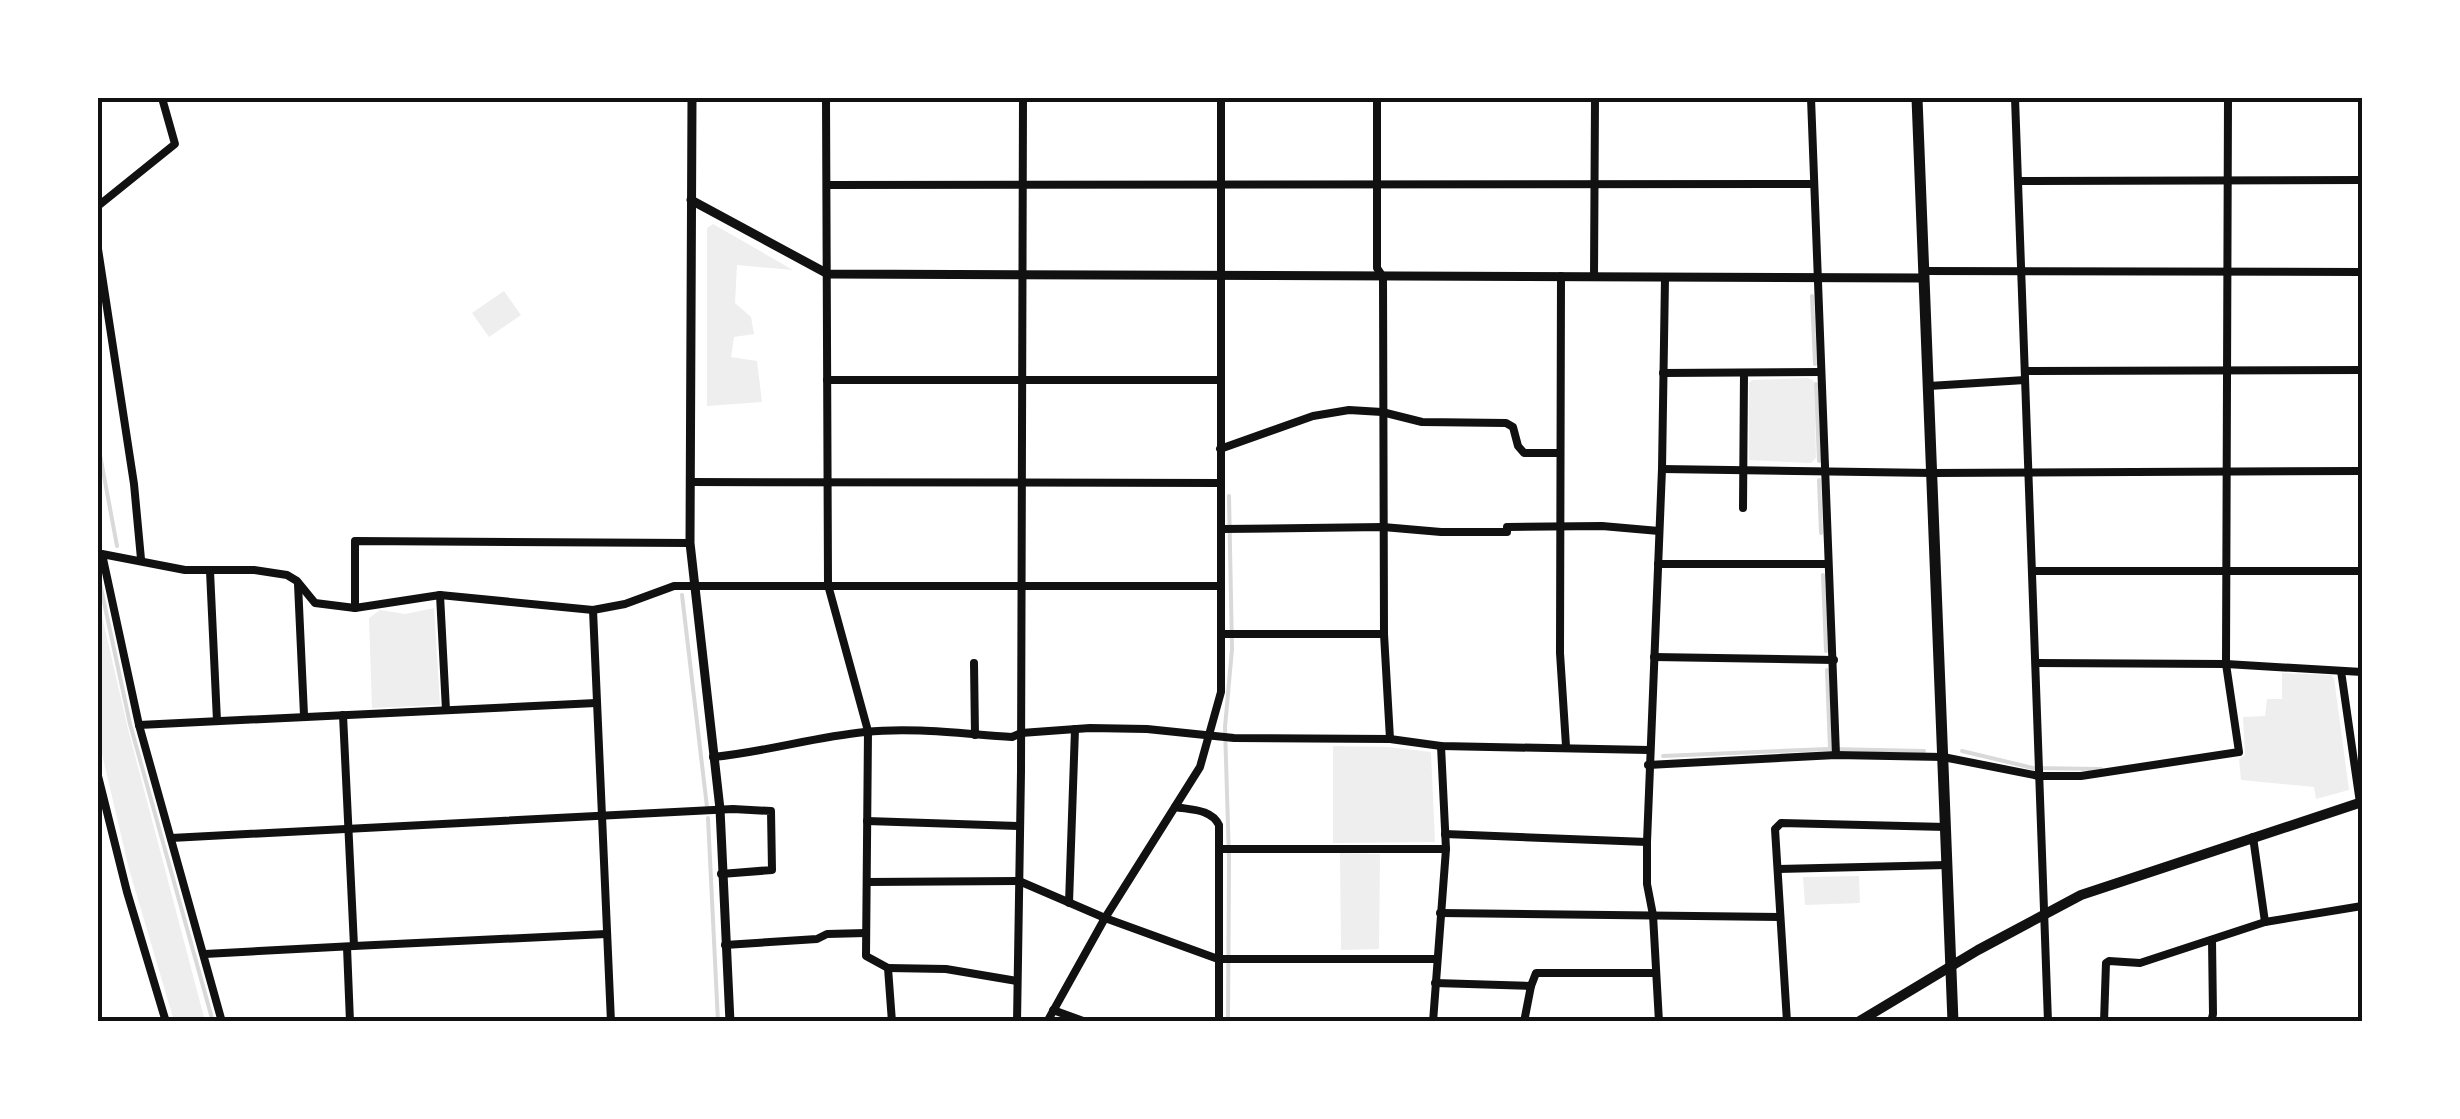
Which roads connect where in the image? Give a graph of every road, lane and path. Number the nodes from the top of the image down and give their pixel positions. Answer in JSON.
{"nodes":[{"id":1,"x":162,"y":98,"type":"edge"},
{"id":2,"x":692,"y":98,"type":"edge"},
{"id":3,"x":826,"y":98,"type":"edge"},
{"id":4,"x":1024,"y":98,"type":"edge"},
{"id":5,"x":1221,"y":98,"type":"edge"},
{"id":6,"x":1377,"y":98,"type":"edge"},
{"id":7,"x":1594,"y":98,"type":"edge"},
{"id":8,"x":1810,"y":98,"type":"edge"},
{"id":9,"x":1917,"y":98,"type":"edge"},
{"id":10,"x":2015,"y":98,"type":"edge"},
{"id":11,"x":2228,"y":98,"type":"edge"},
{"id":12,"x":2362,"y":180,"type":"edge"},
{"id":13,"x":2020,"y":181,"type":"junction"},
{"id":14,"x":2228,"y":182,"type":"junction"},
{"id":15,"x":1024,"y":183,"type":"junction"},
{"id":16,"x":1814,"y":184,"type":"junction"},
{"id":17,"x":828,"y":185,"type":"junction"},
{"id":18,"x":1222,"y":185,"type":"junction"},
{"id":19,"x":1594,"y":185,"type":"junction"},
{"id":20,"x":1377,"y":186,"type":"junction"},
{"id":21,"x":691,"y":200,"type":"junction"},
{"id":22,"x":98,"y":206,"type":"edge"},
{"id":23,"x":98,"y":249,"type":"edge"},
{"id":24,"x":2022,"y":271,"type":"junction"},
{"id":25,"x":2226,"y":271,"type":"junction"},
{"id":26,"x":2362,"y":272,"type":"edge"},
{"id":27,"x":828,"y":274,"type":"junction"},
{"id":28,"x":1923,"y":274,"type":"junction"},
{"id":29,"x":1223,"y":276,"type":"junction"},
{"id":30,"x":1561,"y":276,"type":"junction"},
{"id":31,"x":1024,"y":277,"type":"junction"},
{"id":32,"x":1382,"y":277,"type":"junction"},
{"id":33,"x":1594,"y":277,"type":"junction"},
{"id":34,"x":1818,"y":277,"type":"junction"},
{"id":35,"x":1665,"y":278,"type":"junction"},
{"id":36,"x":2226,"y":370,"type":"junction"},
{"id":37,"x":2362,"y":370,"type":"edge"},
{"id":38,"x":1820,"y":372,"type":"junction"},
{"id":39,"x":1663,"y":373,"type":"junction"},
{"id":40,"x":1744,"y":373,"type":"junction"},
{"id":41,"x":2025,"y":376,"type":"junction"},
{"id":42,"x":827,"y":380,"type":"junction"},
{"id":43,"x":1023,"y":380,"type":"junction"},
{"id":44,"x":1221,"y":380,"type":"junction"},
{"id":45,"x":1928,"y":386,"type":"junction"},
{"id":46,"x":1382,"y":412,"type":"junction"},
{"id":47,"x":1220,"y":449,"type":"junction"},
{"id":48,"x":1559,"y":453,"type":"junction"},
{"id":49,"x":1662,"y":469,"type":"junction"},
{"id":50,"x":1744,"y":469,"type":"junction"},
{"id":51,"x":1824,"y":469,"type":"junction"},
{"id":52,"x":2028,"y":470,"type":"junction"},
{"id":53,"x":2228,"y":471,"type":"junction"},
{"id":54,"x":2362,"y":471,"type":"edge"},
{"id":55,"x":1933,"y":473,"type":"junction"},
{"id":56,"x":690,"y":482,"type":"junction"},
{"id":57,"x":828,"y":482,"type":"junction"},
{"id":58,"x":1022,"y":482,"type":"junction"},
{"id":59,"x":1221,"y":483,"type":"junction"},
{"id":60,"x":1743,"y":508,"type":"dead end"},
{"id":61,"x":1382,"y":527,"type":"junction"},
{"id":62,"x":1560,"y":527,"type":"junction"},
{"id":63,"x":1222,"y":529,"type":"junction"},
{"id":64,"x":1660,"y":531,"type":"junction"},
{"id":65,"x":690,"y":543,"type":"junction"},
{"id":66,"x":100,"y":553,"type":"edge"},
{"id":67,"x":141,"y":559,"type":"junction"},
{"id":68,"x":1658,"y":564,"type":"junction"},
{"id":69,"x":1828,"y":564,"type":"junction"},
{"id":70,"x":210,"y":571,"type":"junction"},
{"id":71,"x":2032,"y":571,"type":"junction"},
{"id":72,"x":2227,"y":571,"type":"junction"},
{"id":73,"x":2362,"y":571,"type":"edge"},
{"id":74,"x":298,"y":581,"type":"junction"},
{"id":75,"x":828,"y":585,"type":"junction"},
{"id":76,"x":694,"y":586,"type":"junction"},
{"id":77,"x":1022,"y":586,"type":"junction"},
{"id":78,"x":1221,"y":586,"type":"junction"},
{"id":79,"x":440,"y":595,"type":"junction"},
{"id":80,"x":355,"y":608,"type":"junction"},
{"id":81,"x":593,"y":610,"type":"junction"},
{"id":82,"x":1221,"y":634,"type":"junction"},
{"id":83,"x":1384,"y":634,"type":"junction"},
{"id":84,"x":1654,"y":657,"type":"junction"},
{"id":85,"x":1834,"y":660,"type":"junction"},
{"id":86,"x":974,"y":663,"type":"dead end"},
{"id":87,"x":2036,"y":663,"type":"junction"},
{"id":88,"x":2226,"y":664,"type":"junction"},
{"id":89,"x":2342,"y":671,"type":"junction"},
{"id":90,"x":2362,"y":672,"type":"edge"},
{"id":91,"x":596,"y":703,"type":"junction"},
{"id":92,"x":446,"y":710,"type":"junction"},
{"id":93,"x":304,"y":715,"type":"junction"},
{"id":94,"x":343,"y":715,"type":"junction"},
{"id":95,"x":217,"y":722,"type":"junction"},
{"id":96,"x":140,"y":725,"type":"junction"},
{"id":97,"x":1075,"y":729,"type":"junction"},
{"id":98,"x":868,"y":732,"type":"junction"},
{"id":99,"x":1022,"y":733,"type":"junction"},
{"id":100,"x":975,"y":735,"type":"junction"},
{"id":101,"x":1210,"y":736,"type":"junction"},
{"id":102,"x":1390,"y":739,"type":"junction"},
{"id":103,"x":1441,"y":746,"type":"junction"},
{"id":104,"x":1566,"y":746,"type":"junction"},
{"id":105,"x":1649,"y":750,"type":"junction"},
{"id":106,"x":1835,"y":750,"type":"junction"},
{"id":107,"x":1944,"y":757,"type":"junction"},
{"id":108,"x":714,"y":758,"type":"junction"},
{"id":109,"x":1648,"y":766,"type":"junction"},
{"id":110,"x":2039,"y":771,"type":"junction"},
{"id":111,"x":98,"y":776,"type":"edge"},
{"id":112,"x":2361,"y":802,"type":"edge"},
{"id":113,"x":1175,"y":806,"type":"junction"},
{"id":114,"x":720,"y":810,"type":"junction"},
{"id":115,"x":602,"y":816,"type":"junction"},
{"id":116,"x":867,"y":821,"type":"junction"},
{"id":117,"x":1020,"y":826,"type":"junction"},
{"id":118,"x":1946,"y":827,"type":"junction"},
{"id":119,"x":348,"y":829,"type":"junction"},
{"id":120,"x":1445,"y":834,"type":"junction"},
{"id":121,"x":170,"y":838,"type":"junction"},
{"id":122,"x":2253,"y":838,"type":"junction"},
{"id":123,"x":1647,"y":842,"type":"junction"},
{"id":124,"x":1225,"y":849,"type":"junction"},
{"id":125,"x":1446,"y":849,"type":"junction"},
{"id":126,"x":1948,"y":865,"type":"junction"},
{"id":127,"x":1778,"y":869,"type":"junction"},
{"id":128,"x":721,"y":874,"type":"junction"},
{"id":129,"x":1019,"y":881,"type":"junction"},
{"id":130,"x":866,"y":882,"type":"junction"},
{"id":131,"x":1069,"y":902,"type":"junction"},
{"id":132,"x":2362,"y":906,"type":"edge"},
{"id":133,"x":1440,"y":913,"type":"junction"},
{"id":134,"x":2044,"y":914,"type":"junction"},
{"id":135,"x":1653,"y":915,"type":"junction"},
{"id":136,"x":1780,"y":917,"type":"junction"},
{"id":137,"x":1105,"y":918,"type":"junction"},
{"id":138,"x":2265,"y":922,"type":"junction"},
{"id":139,"x":866,"y":933,"type":"junction"},
{"id":140,"x":606,"y":934,"type":"junction"},
{"id":141,"x":2212,"y":940,"type":"junction"},
{"id":142,"x":725,"y":944,"type":"junction"},
{"id":143,"x":350,"y":946,"type":"junction"},
{"id":144,"x":205,"y":954,"type":"junction"},
{"id":145,"x":1225,"y":959,"type":"junction"},
{"id":146,"x":1436,"y":959,"type":"junction"},
{"id":147,"x":1952,"y":967,"type":"junction"},
{"id":148,"x":888,"y":968,"type":"junction"},
{"id":149,"x":1656,"y":973,"type":"junction"},
{"id":150,"x":1018,"y":981,"type":"junction"},
{"id":151,"x":1435,"y":983,"type":"junction"},
{"id":152,"x":1531,"y":986,"type":"junction"},
{"id":153,"x":1053,"y":1010,"type":"junction"},
{"id":154,"x":166,"y":1022,"type":"edge"},
{"id":155,"x":222,"y":1022,"type":"edge"},
{"id":156,"x":350,"y":1022,"type":"edge"},
{"id":157,"x":611,"y":1022,"type":"edge"},
{"id":158,"x":730,"y":1022,"type":"edge"},
{"id":159,"x":892,"y":1022,"type":"edge"},
{"id":160,"x":1017,"y":1022,"type":"edge"},
{"id":161,"x":1047,"y":1022,"type":"edge"},
{"id":162,"x":1086,"y":1022,"type":"edge"},
{"id":163,"x":1219,"y":1022,"type":"edge"},
{"id":164,"x":1433,"y":1022,"type":"edge"},
{"id":165,"x":1524,"y":1022,"type":"edge"},
{"id":166,"x":1659,"y":1022,"type":"edge"},
{"id":167,"x":1787,"y":1022,"type":"edge"},
{"id":168,"x":1858,"y":1022,"type":"edge"},
{"id":169,"x":1954,"y":1022,"type":"edge"},
{"id":170,"x":2048,"y":1022,"type":"edge"},
{"id":171,"x":2104,"y":1022,"type":"edge"},
{"id":172,"x":2210,"y":1022,"type":"edge"}],
"edges":[{"from":1,"to":22,"type":"street"},
{"from":2,"to":21,"type":"street"},
{"from":3,"to":17,"type":"street"},
{"from":4,"to":15,"type":"street"},
{"from":5,"to":18,"type":"street"},
{"from":6,"to":20,"type":"street"},
{"from":7,"to":19,"type":"street"},
{"from":8,"to":16,"type":"street"},
{"from":9,"to":28,"type":"main road"},
{"from":10,"to":13,"type":"street"},
{"from":11,"to":14,"type":"street"},
{"from":12,"to":14,"type":"street"},
{"from":13,"to":14,"type":"street"},
{"from":13,"to":24,"type":"street"},
{"from":14,"to":25,"type":"street"},
{"from":15,"to":17,"type":"street"},
{"from":15,"to":18,"type":"street"},
{"from":15,"to":31,"type":"street"},
{"from":16,"to":19,"type":"street"},
{"from":16,"to":34,"type":"street"},
{"from":17,"to":27,"type":"street"},
{"from":18,"to":20,"type":"street"},
{"from":18,"to":29,"type":"street"},
{"from":19,"to":20,"type":"street"},
{"from":19,"to":33,"type":"street"},
{"from":20,"to":32,"type":"street"},
{"from":21,"to":27,"type":"street"},
{"from":21,"to":56,"type":"street"},
{"from":23,"to":67,"type":"street"},
{"from":24,"to":25,"type":"street"},
{"from":24,"to":28,"type":"street"},
{"from":24,"to":41,"type":"street"},
{"from":25,"to":26,"type":"street"},
{"from":25,"to":36,"type":"street"},
{"from":27,"to":31,"type":"street"},
{"from":27,"to":42,"type":"street"},
{"from":28,"to":34,"type":"street"},
{"from":28,"to":45,"type":"main road"},
{"from":29,"to":31,"type":"street"},
{"from":29,"to":32,"type":"street"},
{"from":29,"to":44,"type":"street"},
{"from":30,"to":32,"type":"street"},
{"from":30,"to":33,"type":"street"},
{"from":30,"to":48,"type":"street"},
{"from":31,"to":43,"type":"street"},
{"from":32,"to":46,"type":"street"},
{"from":33,"to":35,"type":"street"},
{"from":34,"to":35,"type":"street"},
{"from":34,"to":38,"type":"street"},
{"from":35,"to":39,"type":"street"},
{"from":36,"to":37,"type":"street"},
{"from":36,"to":41,"type":"street"},
{"from":36,"to":53,"type":"street"},
{"from":38,"to":40,"type":"street"},
{"from":38,"to":51,"type":"street"},
{"from":39,"to":40,"type":"street"},
{"from":39,"to":49,"type":"street"},
{"from":40,"to":50,"type":"street"},
{"from":41,"to":45,"type":"street"},
{"from":41,"to":52,"type":"street"},
{"from":42,"to":43,"type":"street"},
{"from":42,"to":57,"type":"street"},
{"from":43,"to":44,"type":"street"},
{"from":43,"to":58,"type":"street"},
{"from":44,"to":47,"type":"street"},
{"from":45,"to":55,"type":"main road"},
{"from":46,"to":47,"type":"street"},
{"from":46,"to":48,"type":"street"},
{"from":46,"to":61,"type":"street"},
{"from":47,"to":59,"type":"street"},
{"from":48,"to":62,"type":"street"},
{"from":49,"to":50,"type":"street"},
{"from":49,"to":64,"type":"street"},
{"from":50,"to":51,"type":"street"},
{"from":50,"to":60,"type":"street"},
{"from":51,"to":55,"type":"street"},
{"from":51,"to":69,"type":"street"},
{"from":52,"to":53,"type":"street"},
{"from":52,"to":55,"type":"street"},
{"from":52,"to":71,"type":"street"},
{"from":53,"to":54,"type":"street"},
{"from":53,"to":72,"type":"street"},
{"from":55,"to":107,"type":"main road"},
{"from":56,"to":57,"type":"street"},
{"from":56,"to":65,"type":"street"},
{"from":57,"to":58,"type":"street"},
{"from":57,"to":75,"type":"street"},
{"from":58,"to":59,"type":"street"},
{"from":58,"to":77,"type":"street"},
{"from":59,"to":63,"type":"street"},
{"from":61,"to":62,"type":"street"},
{"from":61,"to":63,"type":"street"},
{"from":61,"to":83,"type":"street"},
{"from":62,"to":64,"type":"street"},
{"from":62,"to":104,"type":"street"},
{"from":63,"to":78,"type":"street"},
{"from":64,"to":68,"type":"street"},
{"from":65,"to":76,"type":"street"},
{"from":65,"to":80,"type":"street"},
{"from":66,"to":67,"type":"street"},
{"from":66,"to":96,"type":"street"},
{"from":67,"to":70,"type":"street"},
{"from":68,"to":69,"type":"street"},
{"from":68,"to":84,"type":"street"},
{"from":69,"to":85,"type":"street"},
{"from":70,"to":74,"type":"street"},
{"from":70,"to":95,"type":"street"},
{"from":71,"to":72,"type":"street"},
{"from":71,"to":87,"type":"street"},
{"from":72,"to":73,"type":"street"},
{"from":72,"to":88,"type":"street"},
{"from":74,"to":80,"type":"street"},
{"from":74,"to":93,"type":"street"},
{"from":75,"to":76,"type":"street"},
{"from":75,"to":77,"type":"street"},
{"from":75,"to":98,"type":"street"},
{"from":76,"to":81,"type":"street"},
{"from":76,"to":108,"type":"street"},
{"from":77,"to":78,"type":"street"},
{"from":77,"to":99,"type":"street"},
{"from":78,"to":82,"type":"street"},
{"from":79,"to":80,"type":"street"},
{"from":79,"to":81,"type":"street"},
{"from":79,"to":92,"type":"street"},
{"from":81,"to":91,"type":"street"},
{"from":82,"to":83,"type":"street"},
{"from":82,"to":101,"type":"street"},
{"from":83,"to":102,"type":"street"},
{"from":84,"to":85,"type":"street"},
{"from":84,"to":105,"type":"street"},
{"from":85,"to":106,"type":"street"},
{"from":86,"to":100,"type":"street"},
{"from":87,"to":88,"type":"street"},
{"from":87,"to":110,"type":"street"},
{"from":88,"to":89,"type":"street"},
{"from":88,"to":110,"type":"street"},
{"from":89,"to":90,"type":"street"},
{"from":89,"to":112,"type":"street"},
{"from":91,"to":92,"type":"street"},
{"from":91,"to":115,"type":"street"},
{"from":92,"to":94,"type":"street"},
{"from":93,"to":94,"type":"street"},
{"from":93,"to":95,"type":"street"},
{"from":94,"to":119,"type":"street"},
{"from":95,"to":96,"type":"street"},
{"from":96,"to":121,"type":"street"},
{"from":97,"to":99,"type":"street"},
{"from":97,"to":101,"type":"street"},
{"from":97,"to":131,"type":"street"},
{"from":98,"to":100,"type":"street"},
{"from":98,"to":108,"type":"street"},
{"from":98,"to":116,"type":"street"},
{"from":99,"to":100,"type":"street"},
{"from":99,"to":117,"type":"street"},
{"from":101,"to":102,"type":"street"},
{"from":101,"to":113,"type":"street"},
{"from":102,"to":103,"type":"street"},
{"from":103,"to":104,"type":"street"},
{"from":103,"to":120,"type":"street"},
{"from":104,"to":105,"type":"street"},
{"from":105,"to":109,"type":"street"},
{"from":106,"to":107,"type":"street"},
{"from":106,"to":109,"type":"street"},
{"from":107,"to":110,"type":"street"},
{"from":107,"to":118,"type":"main road"},
{"from":108,"to":114,"type":"street"},
{"from":109,"to":123,"type":"street"},
{"from":110,"to":134,"type":"street"},
{"from":111,"to":154,"type":"street"},
{"from":112,"to":122,"type":"main road"},
{"from":113,"to":124,"type":"street"},
{"from":113,"to":137,"type":"street"},
{"from":114,"to":115,"type":"street"},
{"from":114,"to":128,"type":"street"},
{"from":114,"to":128,"type":"street"},
{"from":115,"to":119,"type":"street"},
{"from":115,"to":140,"type":"street"},
{"from":116,"to":117,"type":"street"},
{"from":116,"to":130,"type":"street"},
{"from":117,"to":129,"type":"street"},
{"from":118,"to":126,"type":"main road"},
{"from":118,"to":127,"type":"street"},
{"from":119,"to":121,"type":"street"},
{"from":119,"to":143,"type":"street"},
{"from":120,"to":123,"type":"street"},
{"from":120,"to":125,"type":"street"},
{"from":121,"to":144,"type":"street"},
{"from":122,"to":134,"type":"main road"},
{"from":122,"to":138,"type":"street"},
{"from":123,"to":135,"type":"street"},
{"from":124,"to":125,"type":"street"},
{"from":124,"to":145,"type":"street"},
{"from":125,"to":133,"type":"street"},
{"from":126,"to":127,"type":"street"},
{"from":126,"to":147,"type":"main road"},
{"from":127,"to":136,"type":"street"},
{"from":128,"to":142,"type":"street"},
{"from":129,"to":130,"type":"street"},
{"from":129,"to":131,"type":"street"},
{"from":129,"to":150,"type":"street"},
{"from":130,"to":139,"type":"street"},
{"from":131,"to":137,"type":"street"},
{"from":132,"to":138,"type":"street"},
{"from":133,"to":135,"type":"street"},
{"from":133,"to":146,"type":"street"},
{"from":134,"to":147,"type":"main road"},
{"from":134,"to":170,"type":"street"},
{"from":135,"to":136,"type":"street"},
{"from":135,"to":149,"type":"street"},
{"from":136,"to":167,"type":"street"},
{"from":137,"to":145,"type":"street"},
{"from":137,"to":153,"type":"street"},
{"from":138,"to":141,"type":"street"},
{"from":139,"to":142,"type":"street"},
{"from":139,"to":148,"type":"street"},
{"from":140,"to":143,"type":"street"},
{"from":140,"to":157,"type":"street"},
{"from":141,"to":171,"type":"street"},
{"from":141,"to":172,"type":"street"},
{"from":142,"to":158,"type":"street"},
{"from":143,"to":144,"type":"street"},
{"from":143,"to":156,"type":"street"},
{"from":144,"to":155,"type":"street"},
{"from":145,"to":146,"type":"street"},
{"from":145,"to":163,"type":"street"},
{"from":146,"to":151,"type":"street"},
{"from":147,"to":168,"type":"main road"},
{"from":147,"to":169,"type":"main road"},
{"from":148,"to":150,"type":"street"},
{"from":148,"to":159,"type":"street"},
{"from":149,"to":152,"type":"street"},
{"from":149,"to":166,"type":"street"},
{"from":150,"to":160,"type":"street"},
{"from":151,"to":152,"type":"street"},
{"from":151,"to":164,"type":"street"},
{"from":152,"to":165,"type":"street"},
{"from":153,"to":161,"type":"street"},
{"from":153,"to":162,"type":"street"}]}
